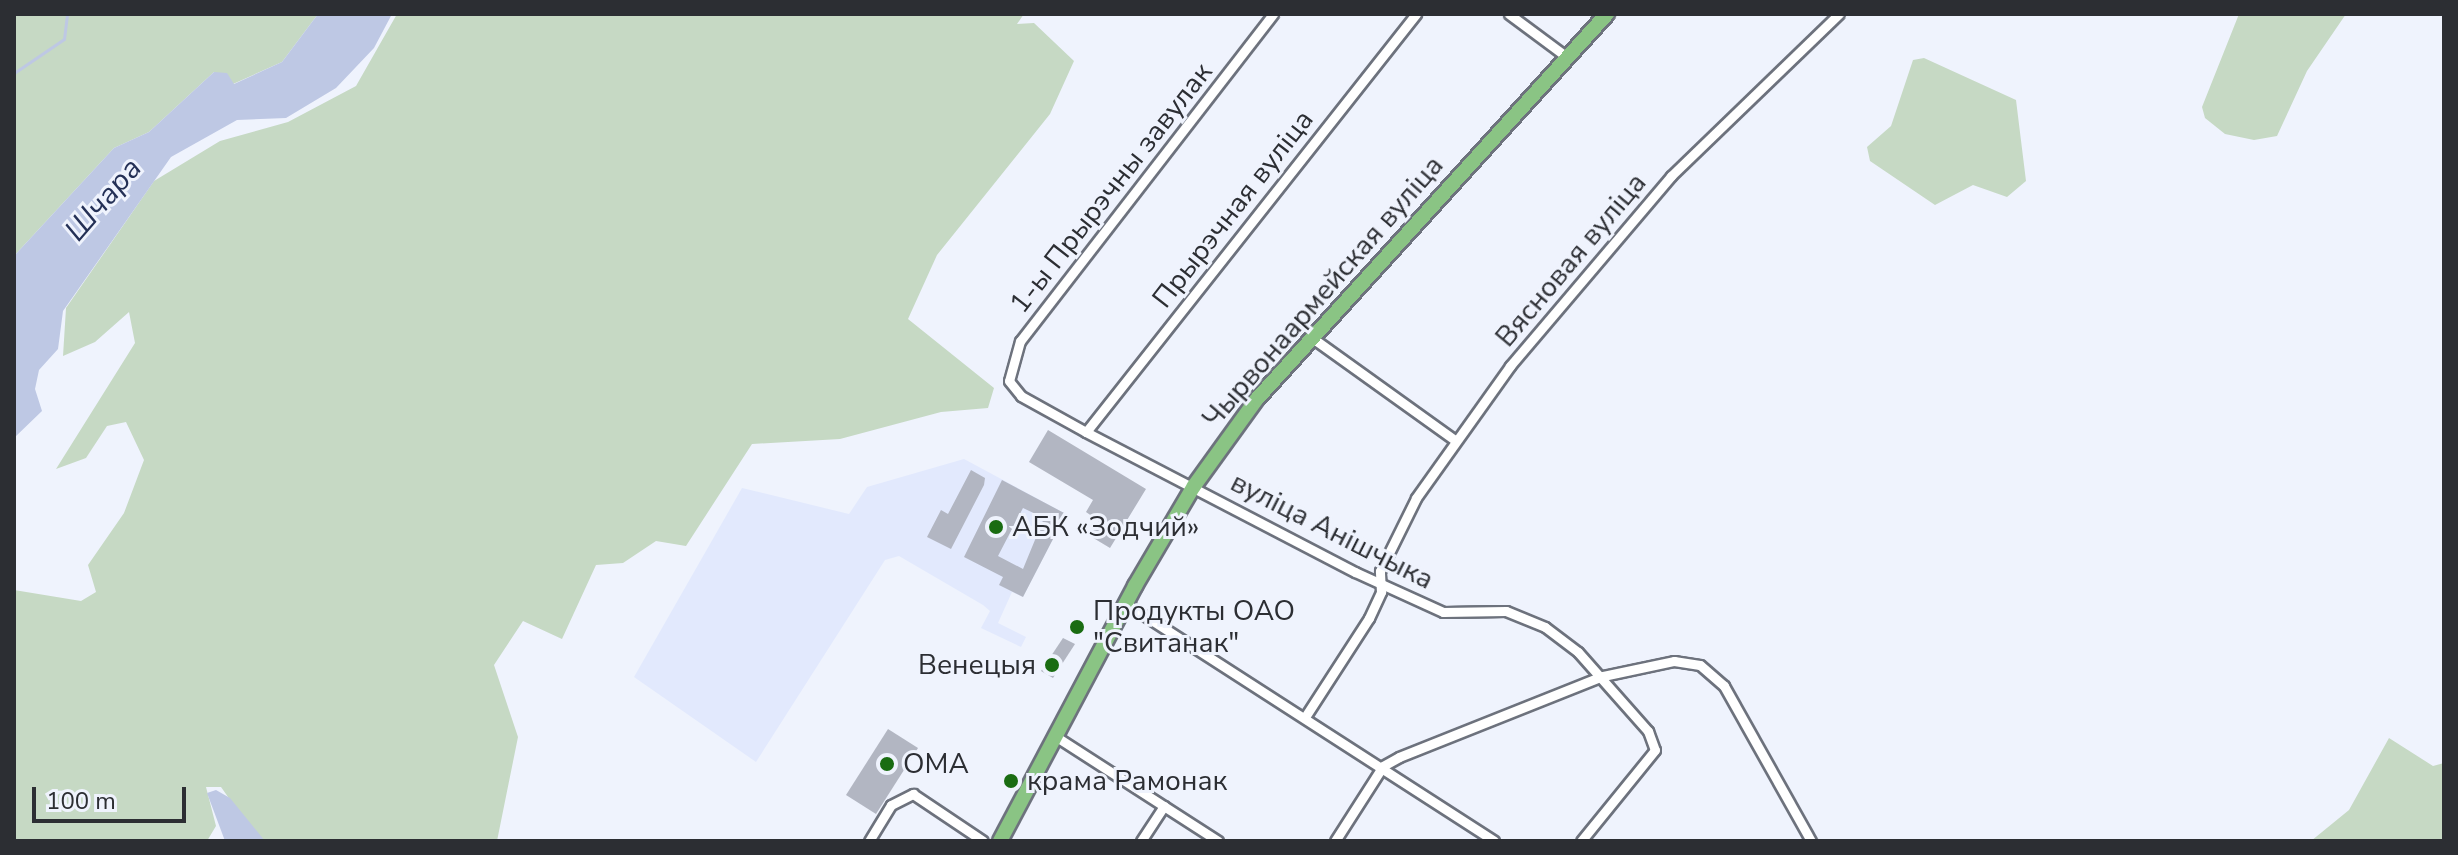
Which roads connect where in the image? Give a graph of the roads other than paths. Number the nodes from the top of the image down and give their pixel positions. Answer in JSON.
{"nodes":[{"id":1,"x":1273,"y":14,"type":"edge"},
{"id":2,"x":1416,"y":14,"type":"edge"},
{"id":3,"x":1509,"y":14,"type":"edge"},
{"id":4,"x":1607,"y":14,"type":"edge"},
{"id":5,"x":1839,"y":14,"type":"edge"},
{"id":6,"x":1567,"y":57,"type":"junction"},
{"id":7,"x":1311,"y":337,"type":"junction"},
{"id":8,"x":1021,"y":396,"type":"joint"},
{"id":9,"x":1086,"y":432,"type":"junction"},
{"id":10,"x":1455,"y":440,"type":"junction"},
{"id":11,"x":1194,"y":486,"type":"junction"},
{"id":12,"x":1379,"y":582,"type":"junction"},
{"id":13,"x":1125,"y":603,"type":"junction"},
{"id":14,"x":1603,"y":676,"type":"junction"},
{"id":15,"x":1305,"y":717,"type":"junction"},
{"id":16,"x":1055,"y":736,"type":"junction"},
{"id":17,"x":1383,"y":766,"type":"junction"},
{"id":18,"x":1164,"y":806,"type":"junction"},
{"id":19,"x":869,"y":841,"type":"edge"},
{"id":20,"x":983,"y":841,"type":"edge"},
{"id":21,"x":1000,"y":841,"type":"edge"},
{"id":22,"x":1141,"y":841,"type":"edge"},
{"id":23,"x":1218,"y":841,"type":"edge"},
{"id":24,"x":1335,"y":841,"type":"edge"},
{"id":25,"x":1494,"y":841,"type":"edge"},
{"id":26,"x":1581,"y":841,"type":"edge"},
{"id":27,"x":1811,"y":841,"type":"edge"}],
"edges":[{"from":1,"to":8,"type":"street","name":"1-ы Прырэчны завулак"},
{"from":2,"to":9,"type":"street","name":"Прырэчная вуліца"},
{"from":3,"to":6,"type":"street"},
{"from":4,"to":6,"type":"highway","name":"Чырвонаармейская вуліца"},
{"from":5,"to":10,"type":"street","name":"Вясновая вуліца"},
{"from":6,"to":7,"type":"highway","name":"Чырвонаармейская вуліца"},
{"from":7,"to":10,"type":"street"},
{"from":7,"to":11,"type":"highway","name":"Чырвонаармейская вуліца"},
{"from":8,"to":9,"type":"street","name":"вуліца Анішчыка"},
{"from":9,"to":11,"type":"street","name":"вуліца Анішчыка"},
{"from":10,"to":12,"type":"street","name":"Вясновая вуліца"},
{"from":11,"to":12,"type":"street","name":"вуліца Анішчыка"},
{"from":11,"to":13,"type":"highway","name":"Чырвонаармейская вуліца"},
{"from":12,"to":14,"type":"street","name":"вуліца Анішчыка"},
{"from":12,"to":15,"type":"street"},
{"from":13,"to":15,"type":"street"},
{"from":13,"to":16,"type":"highway","name":"Чырвонаармейская вуліца"},
{"from":14,"to":17,"type":"street"},
{"from":14,"to":26,"type":"street","name":"вуліца Анішчыка"},
{"from":14,"to":27,"type":"street"},
{"from":15,"to":17,"type":"street"},
{"from":16,"to":18,"type":"street"},
{"from":16,"to":21,"type":"highway","name":"Чырвонаармейская вуліца"},
{"from":17,"to":24,"type":"street"},
{"from":17,"to":25,"type":"street"},
{"from":18,"to":22,"type":"street"},
{"from":18,"to":23,"type":"street"},
{"from":19,"to":20,"type":"street"}]}
